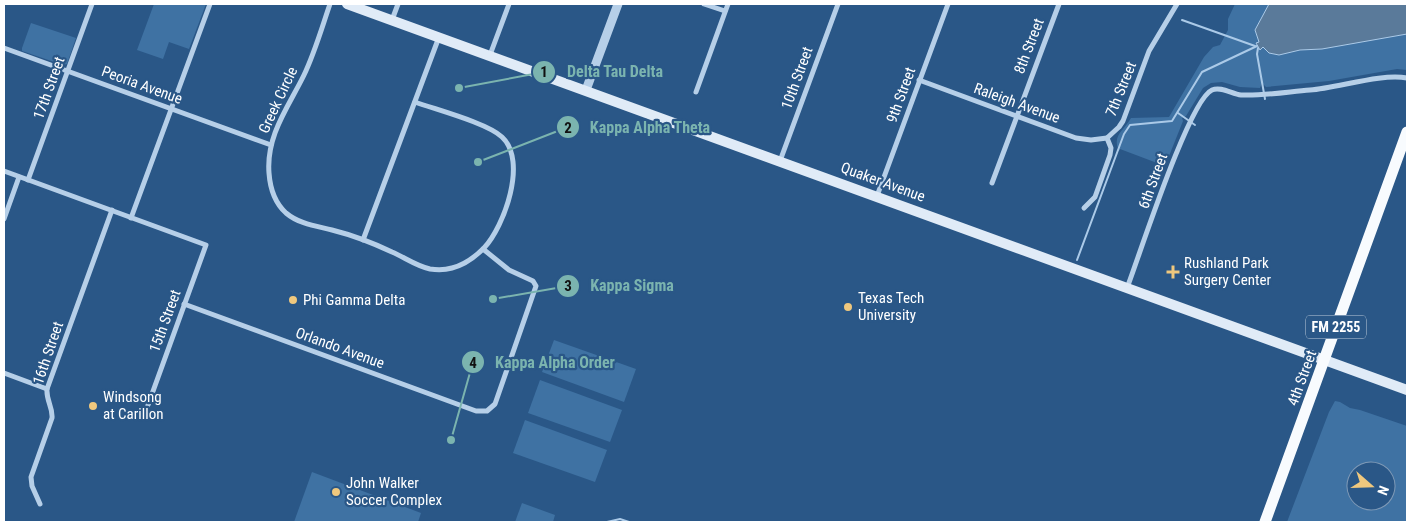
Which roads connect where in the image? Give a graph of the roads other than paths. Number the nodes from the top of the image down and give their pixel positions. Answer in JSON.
{"nodes":[{"id":1,"x":92,"y":4,"type":"edge"},
{"id":2,"x":210,"y":4,"type":"edge"},
{"id":3,"x":330,"y":4,"type":"edge"},
{"id":4,"x":348,"y":4,"type":"edge"},
{"id":5,"x":398,"y":4,"type":"edge"},
{"id":6,"x":509,"y":4,"type":"edge"},
{"id":7,"x":618,"y":4,"type":"edge"},
{"id":8,"x":704,"y":4,"type":"edge"},
{"id":9,"x":728,"y":4,"type":"edge"},
{"id":10,"x":838,"y":4,"type":"edge"},
{"id":11,"x":948,"y":4,"type":"edge"},
{"id":12,"x":1058,"y":4,"type":"edge"},
{"id":13,"x":1176,"y":4,"type":"edge"},
{"id":14,"x":725,"y":11,"type":"junction"},
{"id":15,"x":392,"y":20,"type":"junction"},
{"id":16,"x":439,"y":37,"type":"junction"},
{"id":17,"x":4,"y":48,"type":"edge"},
{"id":18,"x":490,"y":55,"type":"junction"},
{"id":19,"x":68,"y":72,"type":"junction"},
{"id":20,"x":1407,"y":78,"type":"edge"},
{"id":21,"x":919,"y":80,"type":"junction"},
{"id":22,"x":586,"y":90,"type":"junction"},
{"id":23,"x":696,"y":92,"type":"dead end"},
{"id":24,"x":415,"y":102,"type":"junction"},
{"id":25,"x":171,"y":109,"type":"junction"},
{"id":26,"x":1016,"y":116,"type":"junction"},
{"id":27,"x":1407,"y":132,"type":"edge"},
{"id":28,"x":1107,"y":138,"type":"junction"},
{"id":29,"x":271,"y":145,"type":"junction"},
{"id":30,"x":780,"y":161,"type":"junction"},
{"id":31,"x":4,"y":171,"type":"edge"},
{"id":32,"x":19,"y":177,"type":"junction"},
{"id":33,"x":28,"y":180,"type":"junction"},
{"id":34,"x":992,"y":183,"type":"dead end"},
{"id":35,"x":877,"y":196,"type":"junction"},
{"id":36,"x":1084,"y":208,"type":"dead end"},
{"id":37,"x":112,"y":210,"type":"junction"},
{"id":38,"x":131,"y":218,"type":"junction"},
{"id":39,"x":4,"y":220,"type":"edge"},
{"id":40,"x":363,"y":240,"type":"junction"},
{"id":41,"x":483,"y":249,"type":"junction"},
{"id":42,"x":1127,"y":288,"type":"junction"},
{"id":43,"x":184,"y":304,"type":"junction"},
{"id":44,"x":1324,"y":360,"type":"junction"},
{"id":45,"x":4,"y":373,"type":"edge"},
{"id":46,"x":47,"y":389,"type":"junction"},
{"id":47,"x":1407,"y":390,"type":"edge"},
{"id":48,"x":148,"y":405,"type":"dead end"},
{"id":49,"x":40,"y":504,"type":"dead end"},
{"id":50,"x":1265,"y":522,"type":"edge"}],
"edges":[{"from":1,"to":19,"type":"street","name":"17th Street"},
{"from":2,"to":25,"type":"street"},
{"from":3,"to":29,"type":"street","name":"Greek Circle"},
{"from":4,"to":15,"type":"main road","name":"Quaker Avenue"},
{"from":5,"to":15,"type":"street"},
{"from":6,"to":18,"type":"street"},
{"from":7,"to":22,"type":"street"},
{"from":8,"to":14,"type":"street"},
{"from":9,"to":14,"type":"street"},
{"from":10,"to":30,"type":"street","name":"10th Street"},
{"from":11,"to":21,"type":"street","name":"9th Street"},
{"from":12,"to":26,"type":"street","name":"8th Street"},
{"from":13,"to":28,"type":"street","name":"7th Street"},
{"from":14,"to":23,"type":"street"},
{"from":15,"to":16,"type":"main road","name":"Quaker Avenue"},
{"from":16,"to":18,"type":"main road","name":"Quaker Avenue"},
{"from":16,"to":24,"type":"street"},
{"from":17,"to":19,"type":"street","name":"Peoria Avenue"},
{"from":18,"to":22,"type":"main road","name":"Quaker Avenue"},
{"from":19,"to":25,"type":"street","name":"Peoria Avenue"},
{"from":19,"to":33,"type":"street","name":"17th Street"},
{"from":20,"to":42,"type":"street","name":"6th Street"},
{"from":21,"to":26,"type":"street","name":"Raleigh Avenue"},
{"from":21,"to":35,"type":"street","name":"9th Street"},
{"from":22,"to":30,"type":"main road","name":"Quaker Avenue"},
{"from":24,"to":40,"type":"street"},
{"from":24,"to":41,"type":"street","name":"Greek Circle"},
{"from":25,"to":29,"type":"street","name":"Peoria Avenue"},
{"from":25,"to":38,"type":"street"},
{"from":26,"to":28,"type":"street","name":"Raleigh Avenue"},
{"from":26,"to":34,"type":"street","name":"8th Street"},
{"from":27,"to":44,"type":"main road","name":"4th Street","number":"FM 2255"},
{"from":28,"to":36,"type":"street","name":"7th Street"},
{"from":29,"to":40,"type":"street","name":"Greek Circle"},
{"from":30,"to":35,"type":"main road","name":"Quaker Avenue"},
{"from":31,"to":32,"type":"street"},
{"from":32,"to":33,"type":"street"},
{"from":32,"to":39,"type":"street"},
{"from":33,"to":37,"type":"street"},
{"from":35,"to":42,"type":"main road","name":"Quaker Avenue"},
{"from":37,"to":38,"type":"street"},
{"from":37,"to":46,"type":"street","name":"16th Street"},
{"from":38,"to":43,"type":"street","name":"15th Street"},
{"from":40,"to":41,"type":"street","name":"Greek Circle"},
{"from":41,"to":43,"type":"street","name":"Orlando Avenue"},
{"from":42,"to":44,"type":"main road","name":"Quaker Avenue"},
{"from":43,"to":48,"type":"street","name":"15th Street"},
{"from":44,"to":47,"type":"main road","name":"Quaker Avenue"},
{"from":44,"to":50,"type":"main road","name":"4th Street","number":"FM 2255"},
{"from":45,"to":46,"type":"street"},
{"from":46,"to":49,"type":"street","name":"16th Street"}]}
